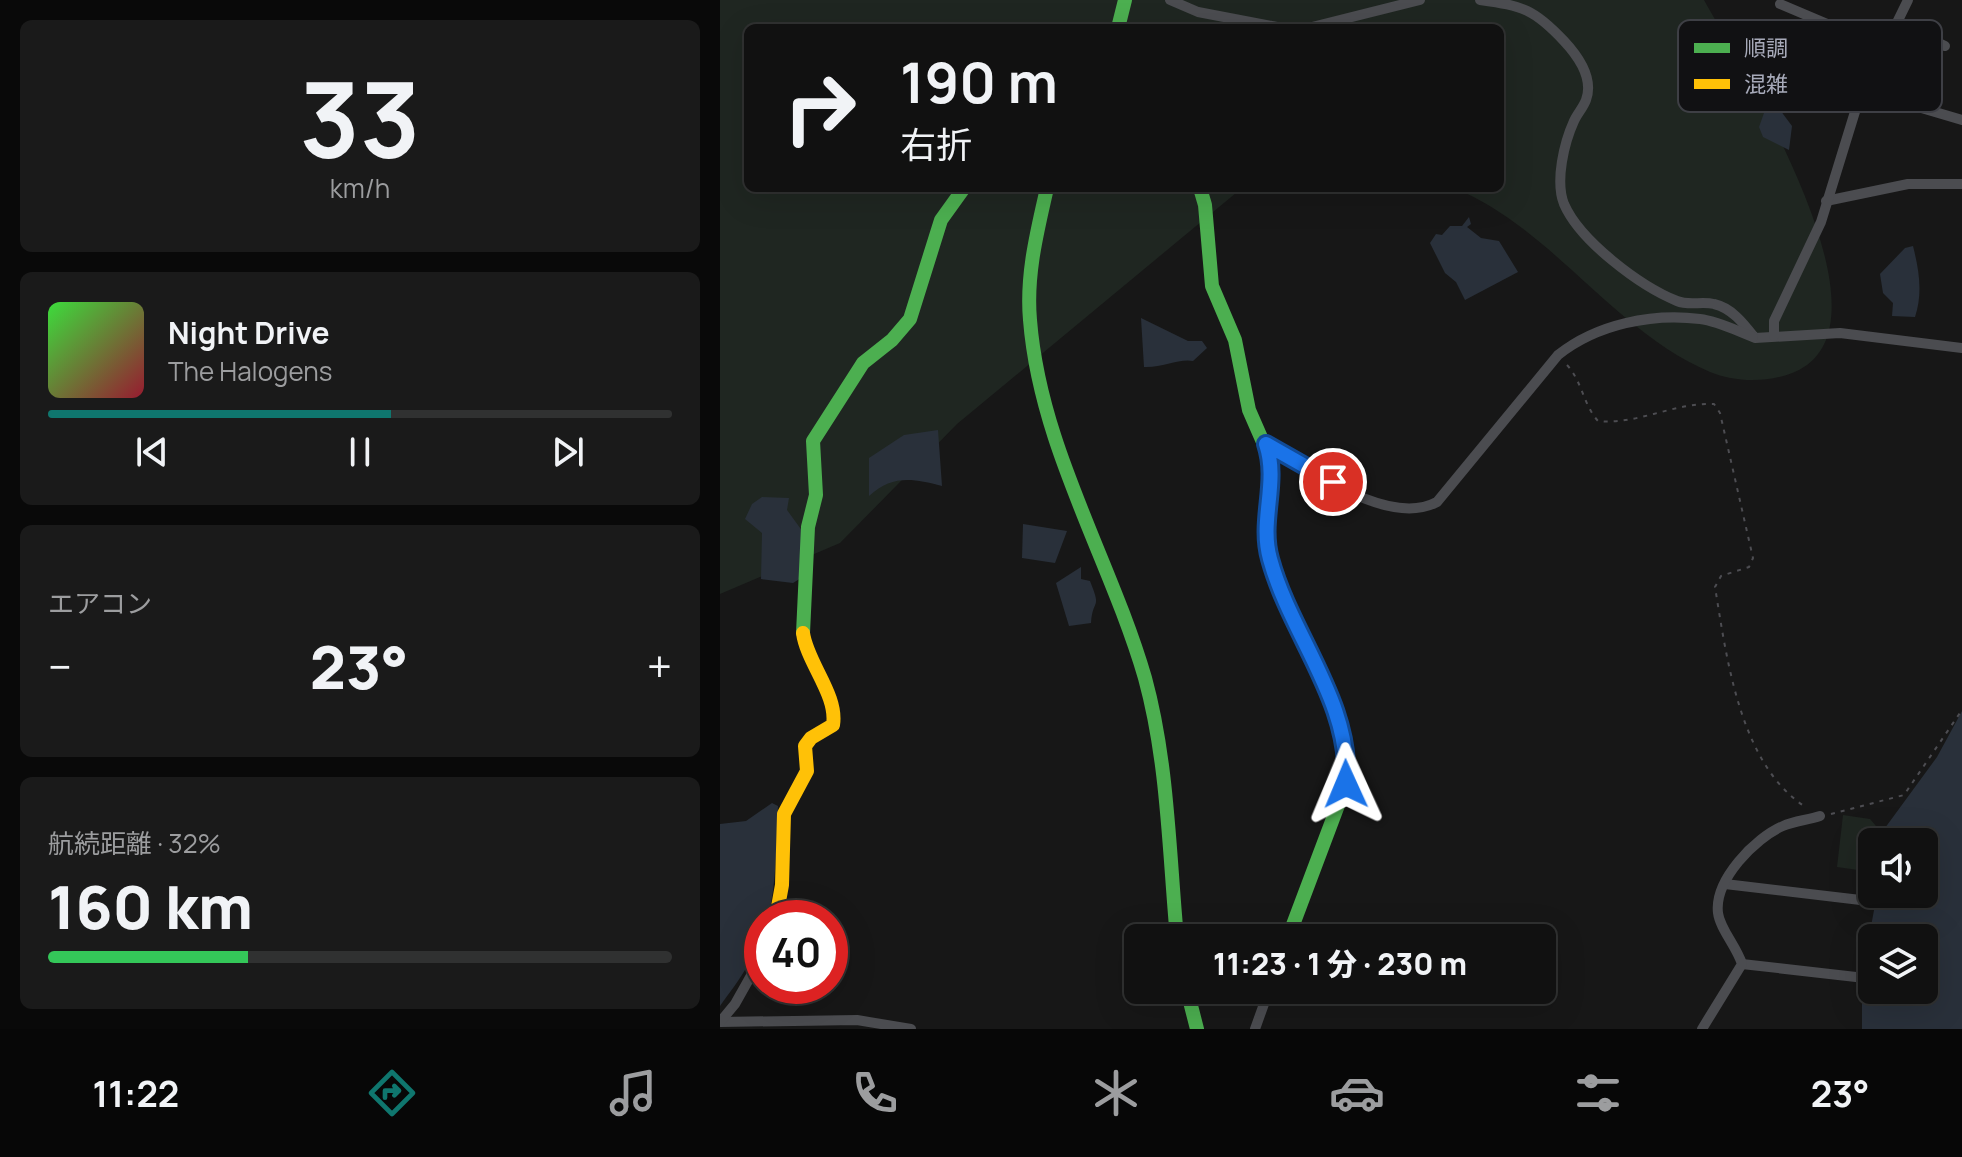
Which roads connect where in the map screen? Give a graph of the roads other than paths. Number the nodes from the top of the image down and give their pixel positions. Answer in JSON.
{"nodes":[{"id":1,"x":1125,"y":0,"type":"edge"},
{"id":2,"x":1170,"y":0,"type":"edge"},
{"id":3,"x":1420,"y":0,"type":"edge"},
{"id":4,"x":1480,"y":0,"type":"edge"},
{"id":5,"x":1908,"y":0,"type":"edge"},
{"id":6,"x":1780,"y":4,"type":"dead end"},
{"id":7,"x":1818,"y":20,"type":"edge"},
{"id":8,"x":1898,"y":20,"type":"edge"},
{"id":9,"x":1120,"y":24,"type":"edge"},
{"id":10,"x":1261,"y":24,"type":"edge"},
{"id":11,"x":1324,"y":24,"type":"edge"},
{"id":12,"x":1942,"y":45,"type":"edge"},
{"id":13,"x":1945,"y":46,"type":"dead end"},
{"id":14,"x":1855,"y":112,"type":"edge"},
{"id":15,"x":1935,"y":112,"type":"edge"},
{"id":16,"x":1962,"y":120,"type":"edge"},
{"id":17,"x":1962,"y":184,"type":"edge"},
{"id":18,"x":961,"y":192,"type":"edge"},
{"id":19,"x":1046,"y":192,"type":"edge"},
{"id":20,"x":1201,"y":192,"type":"edge"},
{"id":21,"x":1826,"y":201,"type":"junction"},
{"id":22,"x":1774,"y":336,"type":"junction"},
{"id":23,"x":1755,"y":338,"type":"junction"},
{"id":24,"x":1962,"y":348,"type":"edge"},
{"id":25,"x":1266,"y":444,"type":"junction"},
{"id":26,"x":1820,"y":816,"type":"road end"},
{"id":27,"x":1725,"y":884,"type":"junction"},
{"id":28,"x":779,"y":900,"type":"edge"},
{"id":29,"x":1858,"y":900,"type":"edge"},
{"id":30,"x":1175,"y":924,"type":"edge"},
{"id":31,"x":1293,"y":924,"type":"edge"},
{"id":32,"x":1742,"y":964,"type":"junction"},
{"id":33,"x":1856,"y":977,"type":"dead end"},
{"id":34,"x":744,"y":988,"type":"edge"},
{"id":35,"x":1191,"y":1004,"type":"edge"},
{"id":36,"x":1264,"y":1004,"type":"edge"},
{"id":37,"x":911,"y":1029,"type":"edge"},
{"id":38,"x":1197,"y":1029,"type":"edge"},
{"id":39,"x":1255,"y":1029,"type":"edge"},
{"id":40,"x":1702,"y":1029,"type":"edge"}],
"edges":[{"from":1,"to":9,"type":"street"},
{"from":2,"to":10,"type":"street"},
{"from":3,"to":11,"type":"street"},
{"from":4,"to":23,"type":"street"},
{"from":5,"to":8,"type":"street"},
{"from":6,"to":7,"type":"street"},
{"from":12,"to":13,"type":"street"},
{"from":14,"to":21,"type":"street"},
{"from":15,"to":16,"type":"street"},
{"from":17,"to":21,"type":"street"},
{"from":18,"to":28,"type":"street"},
{"from":19,"to":30,"type":"street"},
{"from":20,"to":25,"type":"street"},
{"from":21,"to":22,"type":"street"},
{"from":22,"to":23,"type":"street"},
{"from":22,"to":24,"type":"street"},
{"from":23,"to":25,"type":"street"},
{"from":25,"to":31,"type":"street"},
{"from":26,"to":27,"type":"street"},
{"from":27,"to":29,"type":"street"},
{"from":27,"to":32,"type":"street"},
{"from":32,"to":33,"type":"street"},
{"from":32,"to":40,"type":"street"},
{"from":34,"to":37,"type":"street"},
{"from":35,"to":38,"type":"street"},
{"from":36,"to":39,"type":"street"}]}
